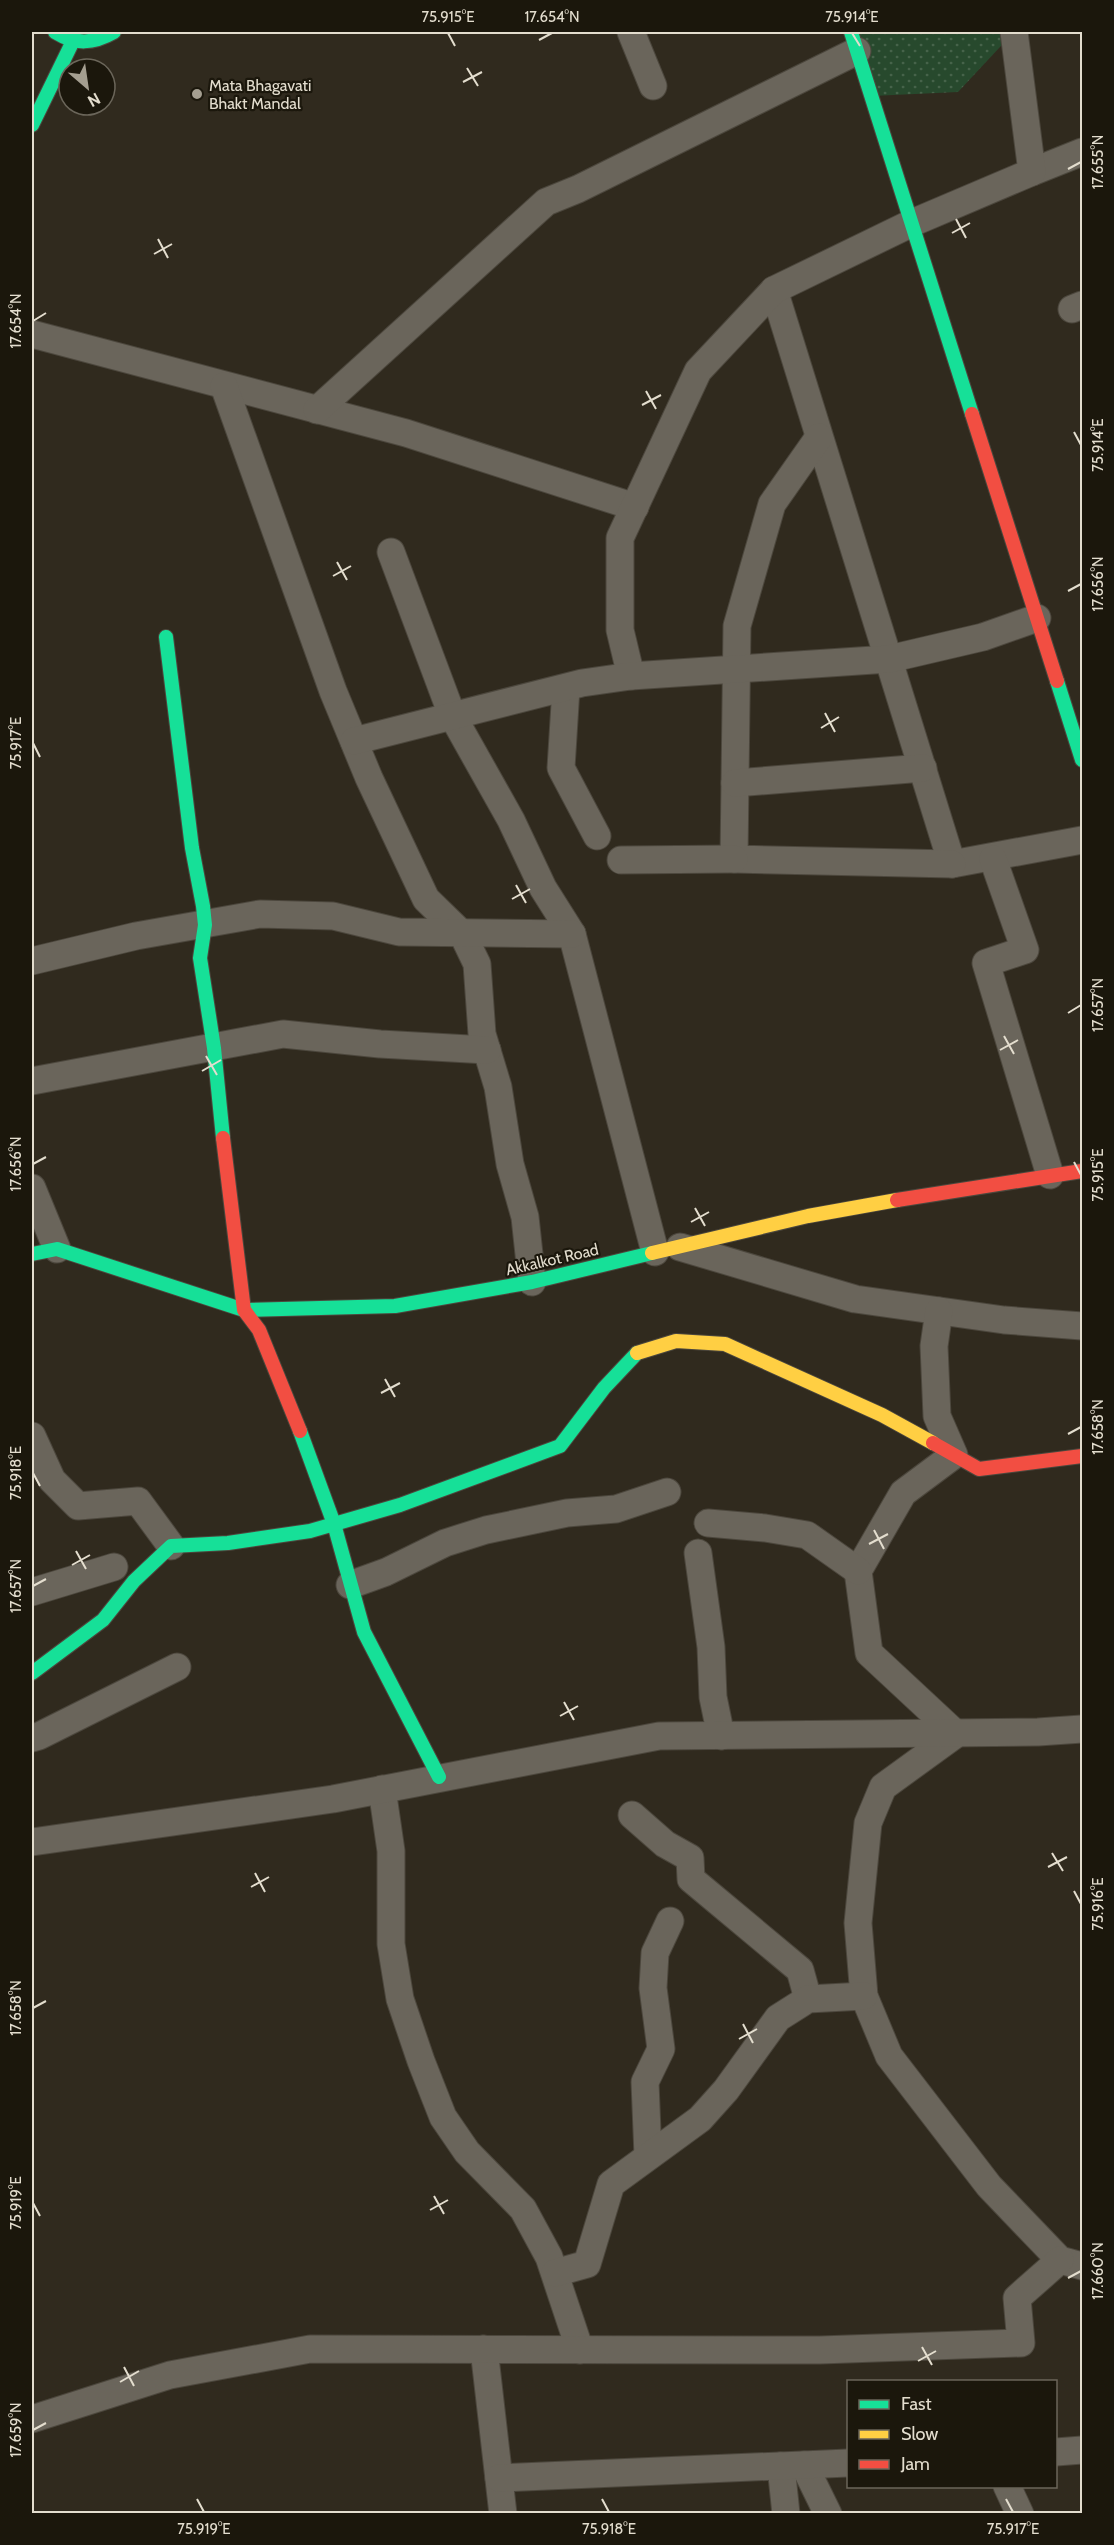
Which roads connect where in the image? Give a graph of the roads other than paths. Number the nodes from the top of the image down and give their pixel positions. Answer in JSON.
{"nodes":[{"id":1,"x":55,"y":32,"type":"edge"},
{"id":2,"x":114,"y":32,"type":"edge"},
{"id":3,"x":632,"y":32,"type":"edge"},
{"id":4,"x":1014,"y":32,"type":"edge"},
{"id":5,"x":73,"y":41,"type":"junction"},
{"id":6,"x":854,"y":41,"type":"edge"},
{"id":7,"x":653,"y":86,"type":"dead end"},
{"id":8,"x":32,"y":125,"type":"edge"},
{"id":9,"x":1083,"y":153,"type":"edge"},
{"id":10,"x":1032,"y":172,"type":"junction"},
{"id":11,"x":912,"y":223,"type":"junction"},
{"id":12,"x":774,"y":290,"type":"junction"},
{"id":13,"x":32,"y":334,"type":"edge"},
{"id":14,"x":224,"y":386,"type":"junction"},
{"id":15,"x":317,"y":410,"type":"junction"},
{"id":16,"x":819,"y":437,"type":"junction"},
{"id":17,"x":635,"y":507,"type":"junction"},
{"id":18,"x":391,"y":552,"type":"dead end"},
{"id":19,"x":1038,"y":618,"type":"junction"},
{"id":20,"x":166,"y":638,"type":"dead end"},
{"id":21,"x":889,"y":658,"type":"junction"},
{"id":22,"x":737,"y":669,"type":"junction"},
{"id":23,"x":631,"y":676,"type":"junction"},
{"id":24,"x":566,"y":688,"type":"junction"},
{"id":25,"x":452,"y":715,"type":"junction"},
{"id":26,"x":354,"y":741,"type":"junction"},
{"id":27,"x":1083,"y":760,"type":"edge"},
{"id":28,"x":923,"y":768,"type":"junction"},
{"id":29,"x":735,"y":783,"type":"junction"},
{"id":30,"x":597,"y":836,"type":"dead end"},
{"id":31,"x":1083,"y":840,"type":"edge"},
{"id":32,"x":735,"y":859,"type":"junction"},
{"id":33,"x":993,"y":859,"type":"junction"},
{"id":34,"x":621,"y":860,"type":"dead end"},
{"id":35,"x":952,"y":864,"type":"junction"},
{"id":36,"x":205,"y":925,"type":"junction"},
{"id":37,"x":572,"y":934,"type":"junction"},
{"id":38,"x":463,"y":935,"type":"junction"},
{"id":39,"x":32,"y":961,"type":"edge"},
{"id":40,"x":214,"y":1048,"type":"junction"},
{"id":41,"x":487,"y":1050,"type":"junction"},
{"id":42,"x":32,"y":1082,"type":"edge"},
{"id":43,"x":1083,"y":1171,"type":"edge"},
{"id":44,"x":1050,"y":1175,"type":"junction"},
{"id":45,"x":32,"y":1188,"type":"edge"},
{"id":46,"x":57,"y":1249,"type":"junction"},
{"id":47,"x":668,"y":1250,"type":"junction"},
{"id":48,"x":32,"y":1254,"type":"edge"},
{"id":49,"x":532,"y":1282,"type":"junction"},
{"id":50,"x":244,"y":1310,"type":"junction"},
{"id":51,"x":939,"y":1311,"type":"junction"},
{"id":52,"x":1083,"y":1326,"type":"edge"},
{"id":53,"x":32,"y":1436,"type":"edge"},
{"id":54,"x":954,"y":1455,"type":"junction"},
{"id":55,"x":1083,"y":1456,"type":"edge"},
{"id":56,"x":667,"y":1492,"type":"dead end"},
{"id":57,"x":708,"y":1523,"type":"dead end"},
{"id":58,"x":334,"y":1524,"type":"junction"},
{"id":59,"x":171,"y":1546,"type":"junction"},
{"id":60,"x":698,"y":1553,"type":"dead end"},
{"id":61,"x":114,"y":1567,"type":"dead end"},
{"id":62,"x":858,"y":1571,"type":"junction"},
{"id":63,"x":350,"y":1585,"type":"junction"},
{"id":64,"x":32,"y":1592,"type":"edge"},
{"id":65,"x":177,"y":1667,"type":"dead end"},
{"id":66,"x":32,"y":1673,"type":"edge"},
{"id":67,"x":1083,"y":1729,"type":"edge"},
{"id":68,"x":956,"y":1734,"type":"junction"},
{"id":69,"x":721,"y":1736,"type":"junction"},
{"id":70,"x":32,"y":1738,"type":"edge"},
{"id":71,"x":440,"y":1777,"type":"junction"},
{"id":72,"x":381,"y":1789,"type":"junction"},
{"id":73,"x":632,"y":1815,"type":"dead end"},
{"id":74,"x":32,"y":1842,"type":"edge"},
{"id":75,"x":670,"y":1921,"type":"dead end"},
{"id":76,"x":864,"y":1996,"type":"junction"},
{"id":77,"x":808,"y":1999,"type":"junction"},
{"id":78,"x":648,"y":2156,"type":"junction"},
{"id":79,"x":1071,"y":2263,"type":"edge"},
{"id":80,"x":555,"y":2273,"type":"junction"},
{"id":81,"x":484,"y":2349,"type":"junction"},
{"id":82,"x":580,"y":2350,"type":"junction"},
{"id":83,"x":32,"y":2419,"type":"edge"},
{"id":84,"x":1083,"y":2450,"type":"edge"},
{"id":85,"x":1057,"y":2452,"type":"edge"},
{"id":86,"x":847,"y":2463,"type":"edge"},
{"id":87,"x":793,"y":2465,"type":"junction"},
{"id":88,"x":498,"y":2478,"type":"junction"},
{"id":89,"x":1007,"y":2488,"type":"edge"},
{"id":90,"x":503,"y":2514,"type":"edge"},
{"id":91,"x":786,"y":2514,"type":"edge"},
{"id":92,"x":828,"y":2514,"type":"edge"},
{"id":93,"x":1020,"y":2514,"type":"edge"}],
"edges":[{"from":1,"to":5,"type":"street"},
{"from":2,"to":5,"type":"street"},
{"from":3,"to":7,"type":"street"},
{"from":4,"to":10,"type":"street"},
{"from":5,"to":8,"type":"street"},
{"from":6,"to":11,"type":"street"},
{"from":6,"to":15,"type":"street"},
{"from":9,"to":10,"type":"street"},
{"from":10,"to":11,"type":"street"},
{"from":11,"to":12,"type":"street"},
{"from":11,"to":19,"type":"street"},
{"from":12,"to":16,"type":"street"},
{"from":12,"to":17,"type":"street"},
{"from":13,"to":14,"type":"street"},
{"from":14,"to":15,"type":"street"},
{"from":14,"to":26,"type":"street"},
{"from":15,"to":17,"type":"street"},
{"from":16,"to":21,"type":"street"},
{"from":16,"to":22,"type":"street"},
{"from":17,"to":23,"type":"street"},
{"from":18,"to":25,"type":"street"},
{"from":19,"to":21,"type":"street"},
{"from":19,"to":27,"type":"street"},
{"from":20,"to":36,"type":"street"},
{"from":21,"to":22,"type":"street"},
{"from":21,"to":28,"type":"street"},
{"from":22,"to":23,"type":"street"},
{"from":22,"to":29,"type":"street"},
{"from":23,"to":24,"type":"street"},
{"from":24,"to":25,"type":"street"},
{"from":24,"to":30,"type":"street"},
{"from":25,"to":26,"type":"street"},
{"from":25,"to":37,"type":"street"},
{"from":26,"to":38,"type":"street"},
{"from":28,"to":29,"type":"street"},
{"from":28,"to":35,"type":"street"},
{"from":29,"to":32,"type":"street"},
{"from":31,"to":33,"type":"street"},
{"from":32,"to":34,"type":"street"},
{"from":32,"to":35,"type":"street"},
{"from":33,"to":35,"type":"street"},
{"from":33,"to":44,"type":"street"},
{"from":36,"to":38,"type":"street"},
{"from":36,"to":39,"type":"street"},
{"from":36,"to":40,"type":"street"},
{"from":37,"to":38,"type":"street"},
{"from":37,"to":47,"type":"street"},
{"from":38,"to":41,"type":"street"},
{"from":40,"to":41,"type":"street"},
{"from":40,"to":42,"type":"street"},
{"from":40,"to":50,"type":"street"},
{"from":41,"to":49,"type":"street"},
{"from":43,"to":44,"type":"street","name":"Akkalkot Road"},
{"from":44,"to":47,"type":"street","name":"Akkalkot Road"},
{"from":45,"to":46,"type":"street"},
{"from":46,"to":48,"type":"street","name":"Akkalkot Road"},
{"from":46,"to":50,"type":"street","name":"Akkalkot Road"},
{"from":47,"to":49,"type":"street","name":"Akkalkot Road"},
{"from":47,"to":51,"type":"street"},
{"from":49,"to":50,"type":"street","name":"Akkalkot Road"},
{"from":50,"to":58,"type":"street"},
{"from":51,"to":52,"type":"street"},
{"from":51,"to":54,"type":"street"},
{"from":53,"to":59,"type":"street"},
{"from":54,"to":55,"type":"street"},
{"from":54,"to":58,"type":"street"},
{"from":54,"to":62,"type":"street"},
{"from":56,"to":63,"type":"street"},
{"from":57,"to":62,"type":"street"},
{"from":58,"to":59,"type":"street"},
{"from":58,"to":63,"type":"street"},
{"from":59,"to":66,"type":"street"},
{"from":60,"to":69,"type":"street"},
{"from":61,"to":64,"type":"street"},
{"from":62,"to":68,"type":"street"},
{"from":63,"to":71,"type":"street"},
{"from":65,"to":70,"type":"street"},
{"from":67,"to":68,"type":"street"},
{"from":68,"to":69,"type":"street"},
{"from":68,"to":76,"type":"street"},
{"from":69,"to":71,"type":"street"},
{"from":71,"to":72,"type":"street"},
{"from":72,"to":74,"type":"street"},
{"from":72,"to":80,"type":"street"},
{"from":73,"to":77,"type":"street"},
{"from":75,"to":78,"type":"street"},
{"from":76,"to":77,"type":"street"},
{"from":76,"to":79,"type":"street"},
{"from":77,"to":78,"type":"street"},
{"from":78,"to":80,"type":"street"},
{"from":79,"to":82,"type":"street"},
{"from":80,"to":82,"type":"street"},
{"from":81,"to":82,"type":"street"},
{"from":81,"to":83,"type":"street"},
{"from":81,"to":88,"type":"street"},
{"from":84,"to":85,"type":"street"},
{"from":86,"to":87,"type":"street"},
{"from":87,"to":88,"type":"street"},
{"from":87,"to":91,"type":"street"},
{"from":87,"to":92,"type":"street"},
{"from":88,"to":90,"type":"street"},
{"from":89,"to":93,"type":"street"}]}
